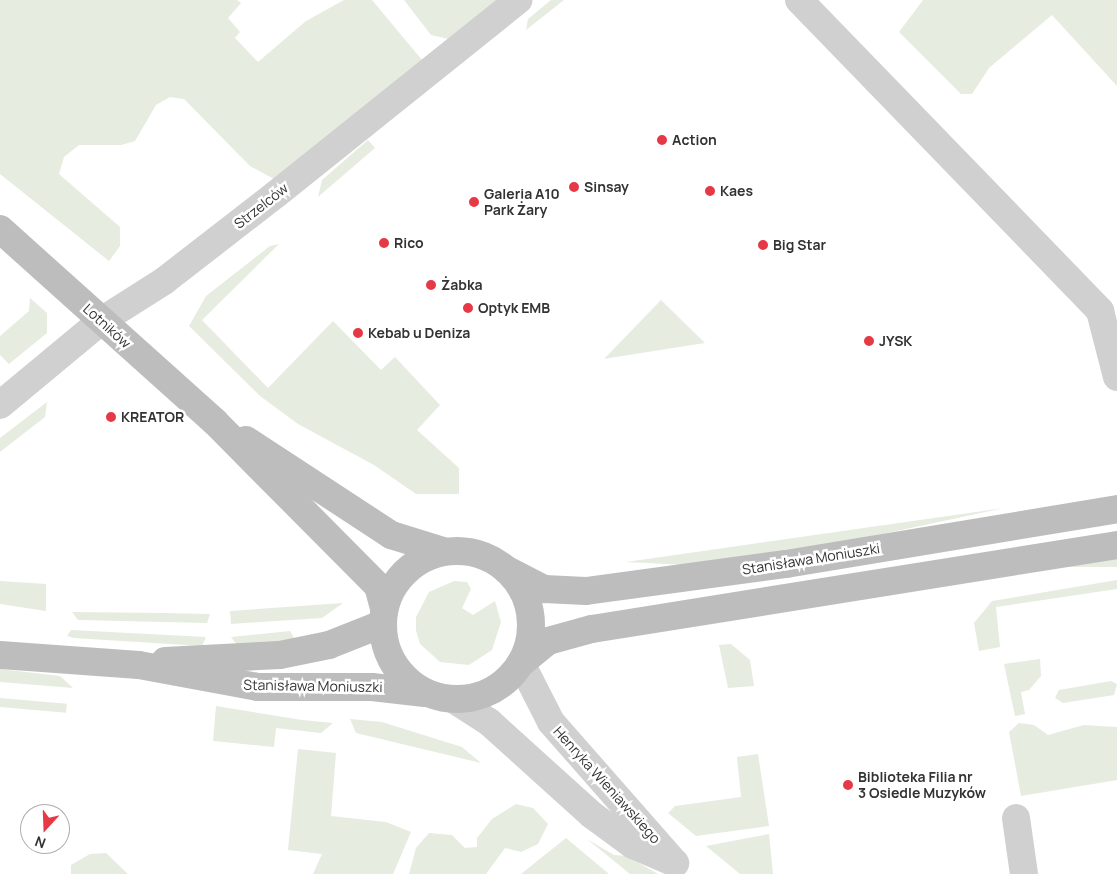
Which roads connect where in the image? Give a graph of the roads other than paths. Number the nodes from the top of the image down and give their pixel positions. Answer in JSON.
{"nodes":[{"id":1,"x":518,"y":0,"type":"edge"},
{"id":2,"x":800,"y":0,"type":"edge"},
{"id":3,"x":0,"y":229,"type":"edge"},
{"id":4,"x":101,"y":321,"type":"junction"},
{"id":5,"x":1117,"y":378,"type":"edge"},
{"id":6,"x":0,"y":405,"type":"edge"},
{"id":7,"x":215,"y":422,"type":"junction"},
{"id":8,"x":1117,"y":509,"type":"edge"},
{"id":9,"x":1117,"y":545,"type":"edge"},
{"id":10,"x":443,"y":551,"type":"junction"},
{"id":11,"x":508,"y":570,"type":"junction"},
{"id":12,"x":383,"y":616,"type":"junction"},
{"id":13,"x":0,"y":655,"type":"edge"},
{"id":14,"x":521,"y":663,"type":"junction"},
{"id":15,"x":139,"y":665,"type":"junction"},
{"id":16,"x":441,"y":697,"type":"junction"},
{"id":17,"x":1016,"y":818,"type":"dead end"},
{"id":18,"x":681,"y":868,"type":"edge"},
{"id":19,"x":1024,"y":874,"type":"edge"}],
"edges":[{"from":1,"to":4,"type":"street","name":"Strzelców"},
{"from":2,"to":5,"type":"street"},
{"from":3,"to":4,"type":"street","name":"Lotników"},
{"from":4,"to":6,"type":"street","name":"Strzelców"},
{"from":4,"to":7,"type":"street","name":"Lotników"},
{"from":7,"to":10,"type":"street","name":"Lotników"},
{"from":7,"to":12,"type":"street","name":"Lotników"},
{"from":8,"to":11,"type":"street","name":"Stanisława Moniuszki"},
{"from":9,"to":14,"type":"street"},
{"from":10,"to":11,"type":"street"},
{"from":10,"to":12,"type":"street"},
{"from":11,"to":14,"type":"street"},
{"from":12,"to":15,"type":"street","name":"Stanisława Moniuszki"},
{"from":12,"to":16,"type":"street"},
{"from":13,"to":15,"type":"street","name":"Stanisława Moniuszki"},
{"from":14,"to":16,"type":"street"},
{"from":14,"to":18,"type":"street","name":"Henryka Wieniawskiego"},
{"from":15,"to":16,"type":"street","name":"Stanisława Moniuszki"},
{"from":16,"to":18,"type":"street"},
{"from":17,"to":19,"type":"street"}]}
